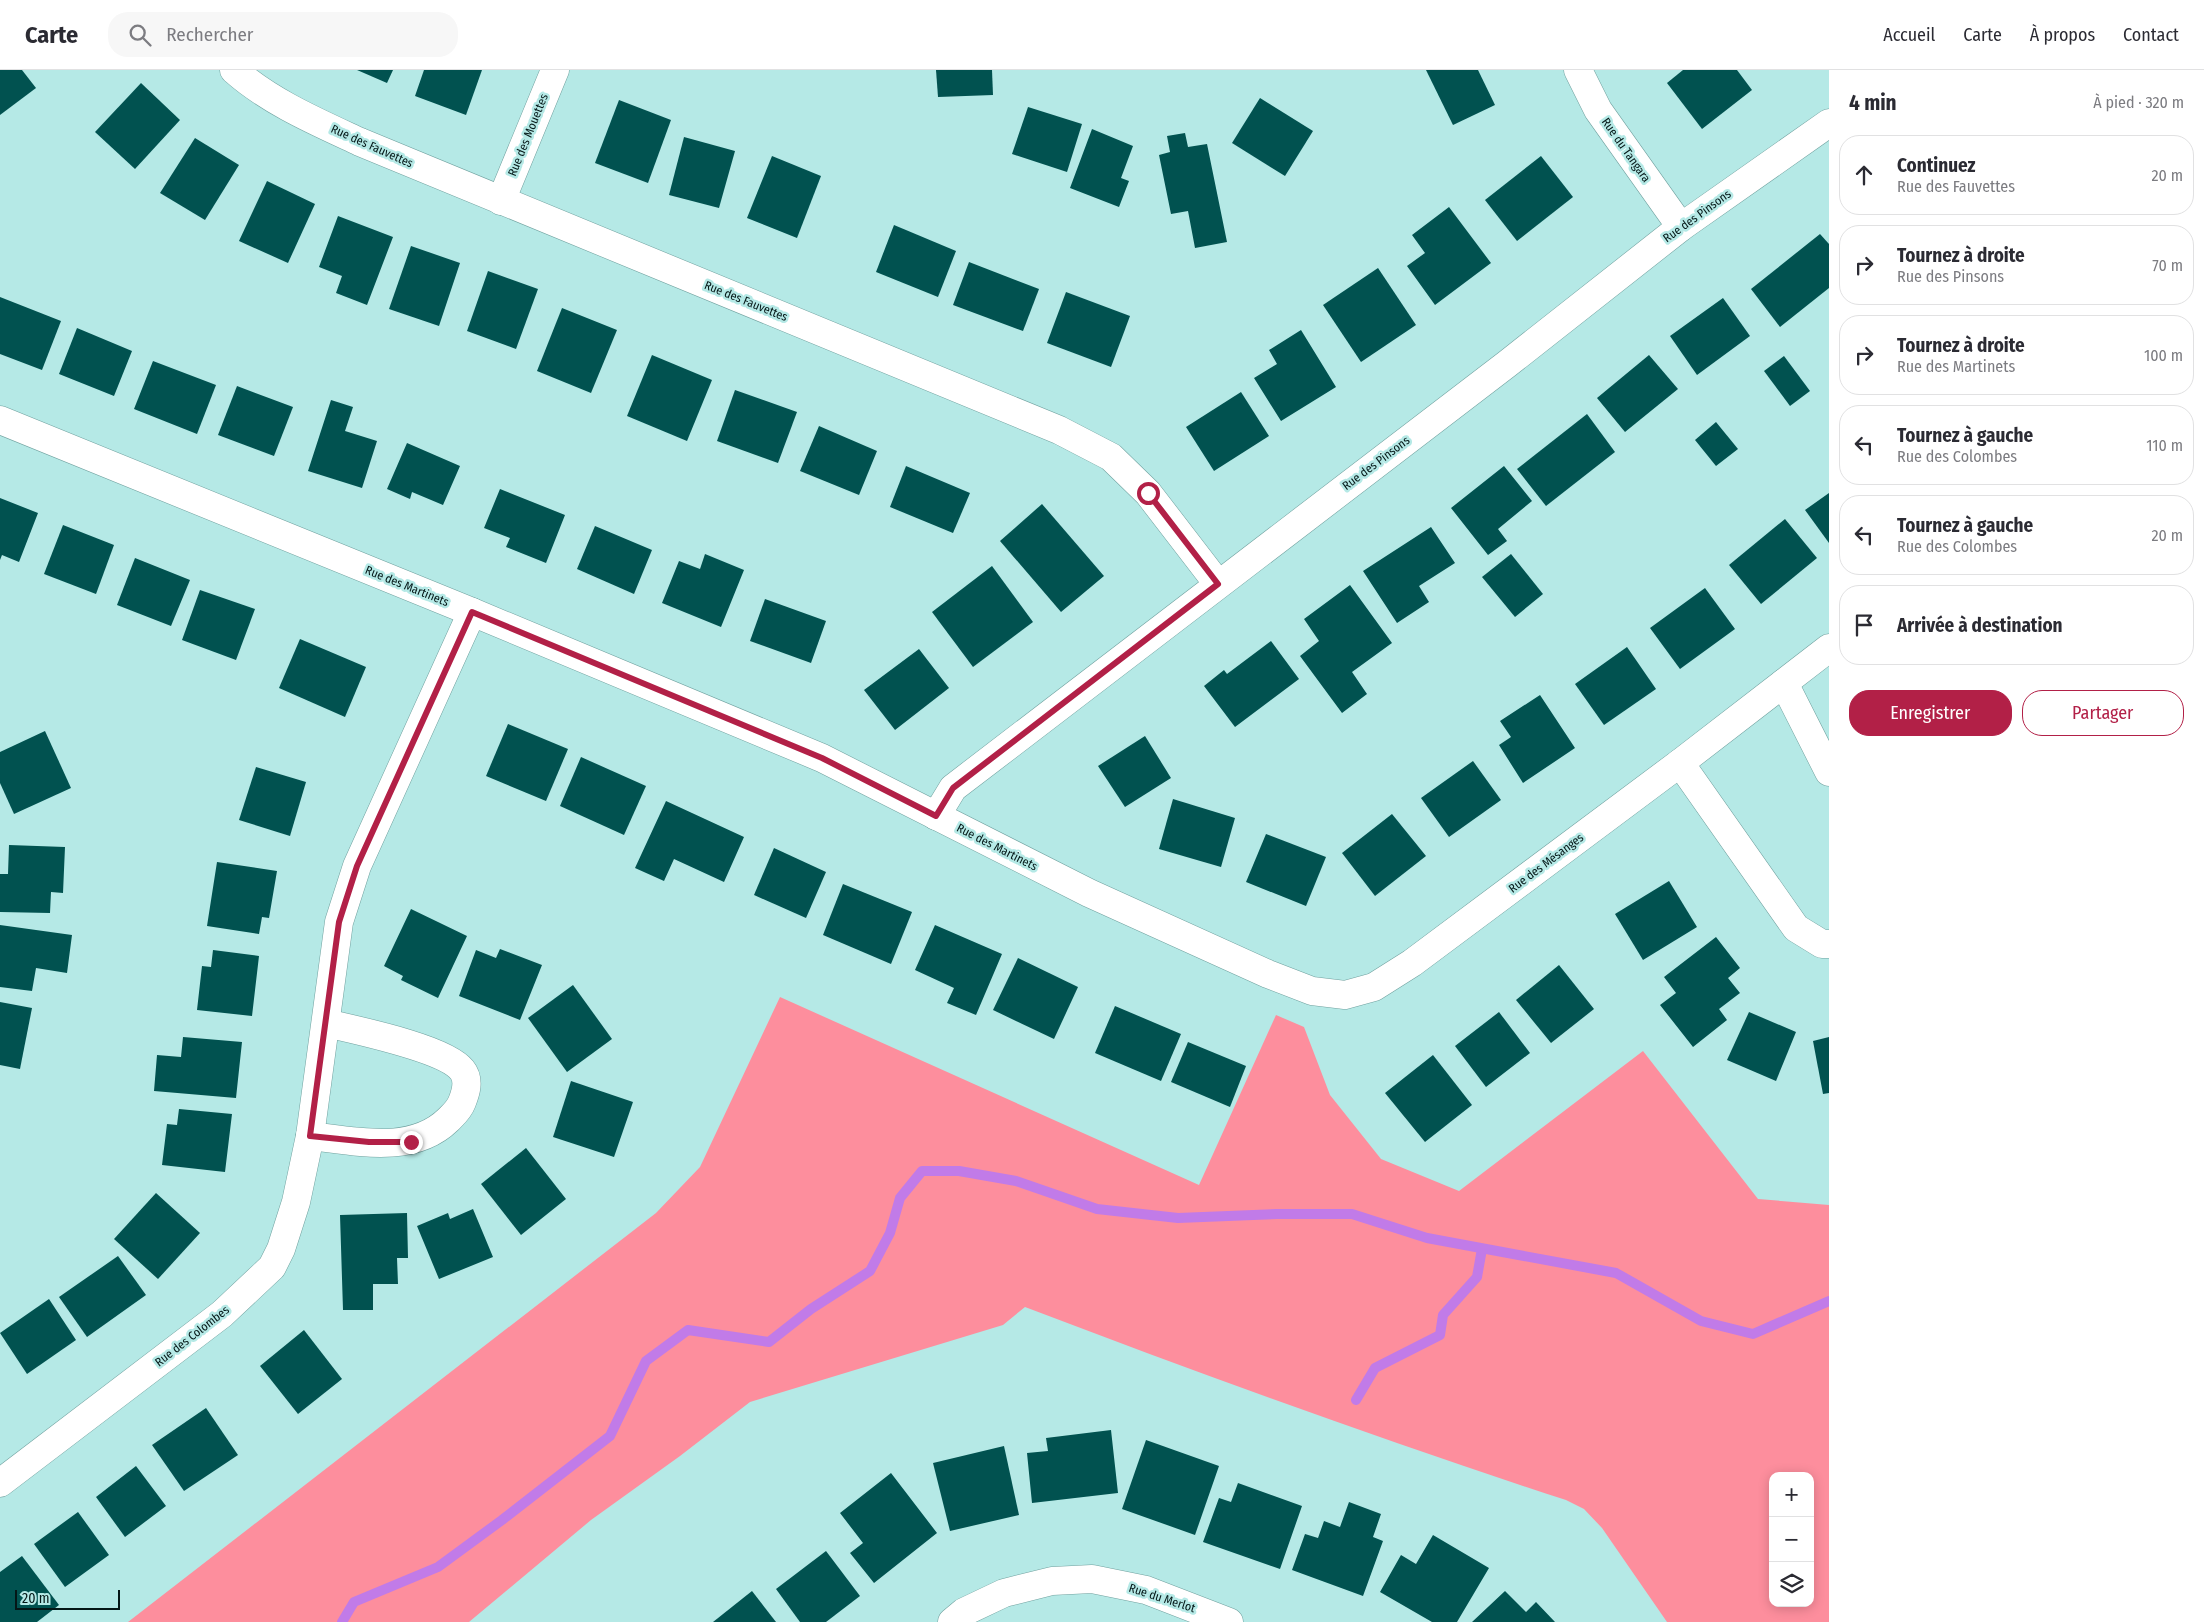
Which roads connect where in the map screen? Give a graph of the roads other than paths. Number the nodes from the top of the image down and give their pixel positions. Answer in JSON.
{"nodes":[{"id":1,"x":234,"y":70,"type":"edge"},
{"id":2,"x":555,"y":70,"type":"edge"},
{"id":3,"x":1578,"y":70,"type":"edge"},
{"id":4,"x":1829,"y":123,"type":"edge"},
{"id":5,"x":501,"y":201,"type":"junction"},
{"id":6,"x":1681,"y":227,"type":"junction"},
{"id":7,"x":0,"y":420,"type":"edge"},
{"id":8,"x":1218,"y":584,"type":"junction"},
{"id":9,"x":472,"y":612,"type":"junction"},
{"id":10,"x":1829,"y":648,"type":"edge"},
{"id":11,"x":1784,"y":683,"type":"junction"},
{"id":12,"x":1680,"y":763,"type":"junction"},
{"id":13,"x":1829,"y":772,"type":"edge"},
{"id":14,"x":936,"y":816,"type":"junction"},
{"id":15,"x":1829,"y":944,"type":"edge"},
{"id":16,"x":1412,"y":963,"type":"joint"},
{"id":17,"x":326,"y":1023,"type":"junction"},
{"id":18,"x":310,"y":1136,"type":"junction"},
{"id":19,"x":0,"y":1483,"type":"edge"},
{"id":20,"x":952,"y":1622,"type":"edge"},
{"id":21,"x":1229,"y":1622,"type":"edge"}],
"edges":[{"from":1,"to":5,"type":"street","name":"Rue des Fauvettes"},
{"from":2,"to":5,"type":"street","name":"Rue des Mouettes"},
{"from":3,"to":6,"type":"street","name":"Rue du Tangara"},
{"from":4,"to":6,"type":"street","name":"Rue des Pinsons"},
{"from":5,"to":8,"type":"street","name":"Rue des Fauvettes"},
{"from":6,"to":8,"type":"street","name":"Rue des Pinsons"},
{"from":7,"to":9,"type":"street","name":"Rue des Martinets"},
{"from":8,"to":14,"type":"street","name":"Rue des Pinsons"},
{"from":9,"to":14,"type":"street","name":"Rue des Martinets"},
{"from":9,"to":17,"type":"street","name":"Rue des Colombes"},
{"from":10,"to":11,"type":"street","name":"Rue des Mésanges"},
{"from":11,"to":12,"type":"street","name":"Rue des Mésanges"},
{"from":11,"to":13,"type":"street"},
{"from":12,"to":15,"type":"street"},
{"from":12,"to":16,"type":"street","name":"Rue des Mésanges"},
{"from":14,"to":16,"type":"street","name":"Rue des Martinets"},
{"from":17,"to":18,"type":"street","name":"Rue des Colombes"},
{"from":17,"to":18,"type":"street"},
{"from":18,"to":19,"type":"street","name":"Rue des Colombes"},
{"from":20,"to":21,"type":"street","name":"Rue du Merlot"}]}
